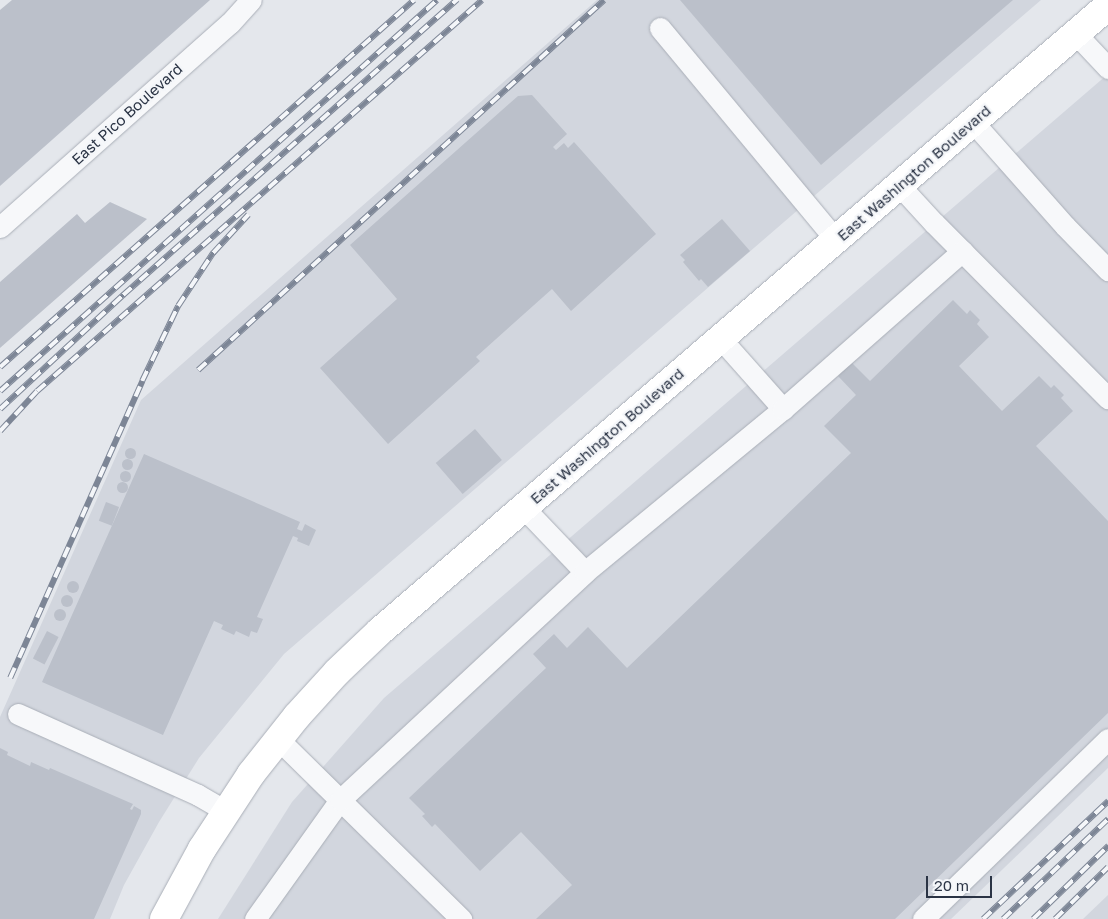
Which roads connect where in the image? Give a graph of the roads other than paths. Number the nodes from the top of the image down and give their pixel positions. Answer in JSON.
{"nodes":[{"id":1,"x":251,"y":0,"type":"edge"},
{"id":2,"x":1108,"y":6,"type":"edge"},
{"id":3,"x":660,"y":28,"type":"dead end"},
{"id":4,"x":1076,"y":34,"type":"junction"},
{"id":5,"x":1108,"y":68,"type":"edge"},
{"id":6,"x":973,"y":122,"type":"junction"},
{"id":7,"x":899,"y":185,"type":"junction"},
{"id":8,"x":0,"y":227,"type":"edge"},
{"id":9,"x":836,"y":240,"type":"junction"},
{"id":10,"x":962,"y":251,"type":"junction"},
{"id":11,"x":1108,"y":270,"type":"edge"},
{"id":12,"x":720,"y":338,"type":"junction"},
{"id":13,"x":1108,"y":398,"type":"edge"},
{"id":14,"x":783,"y":408,"type":"junction"},
{"id":15,"x":524,"y":508,"type":"junction"},
{"id":16,"x":585,"y":572,"type":"junction"},
{"id":17,"x":18,"y":714,"type":"dead end"},
{"id":18,"x":278,"y":739,"type":"junction"},
{"id":19,"x":1108,"y":739,"type":"edge"},
{"id":20,"x":340,"y":800,"type":"junction"},
{"id":21,"x":226,"y":811,"type":"junction"},
{"id":22,"x":164,"y":919,"type":"edge"},
{"id":23,"x":255,"y":919,"type":"edge"},
{"id":24,"x":461,"y":919,"type":"edge"},
{"id":25,"x":923,"y":919,"type":"edge"}],
"edges":[{"from":1,"to":8,"type":"street","name":"East Pico Boulevard"},
{"from":2,"to":4,"type":"main road","name":"East Washington Boulevard"},
{"from":3,"to":9,"type":"street"},
{"from":4,"to":5,"type":"street"},
{"from":4,"to":6,"type":"main road","name":"East Washington Boulevard"},
{"from":6,"to":7,"type":"main road","name":"East Washington Boulevard"},
{"from":6,"to":11,"type":"street"},
{"from":7,"to":9,"type":"main road","name":"East Washington Boulevard"},
{"from":7,"to":10,"type":"street"},
{"from":9,"to":12,"type":"main road","name":"East Washington Boulevard"},
{"from":10,"to":13,"type":"street"},
{"from":10,"to":14,"type":"street"},
{"from":12,"to":14,"type":"street"},
{"from":12,"to":15,"type":"main road","name":"East Washington Boulevard"},
{"from":14,"to":16,"type":"street"},
{"from":15,"to":16,"type":"street"},
{"from":15,"to":18,"type":"main road","name":"East Washington Boulevard"},
{"from":16,"to":20,"type":"street"},
{"from":17,"to":21,"type":"street"},
{"from":18,"to":20,"type":"street"},
{"from":18,"to":21,"type":"main road","name":"East Washington Boulevard"},
{"from":19,"to":25,"type":"street"},
{"from":20,"to":23,"type":"street"},
{"from":20,"to":24,"type":"street"},
{"from":21,"to":22,"type":"main road","name":"East Washington Boulevard"}]}
